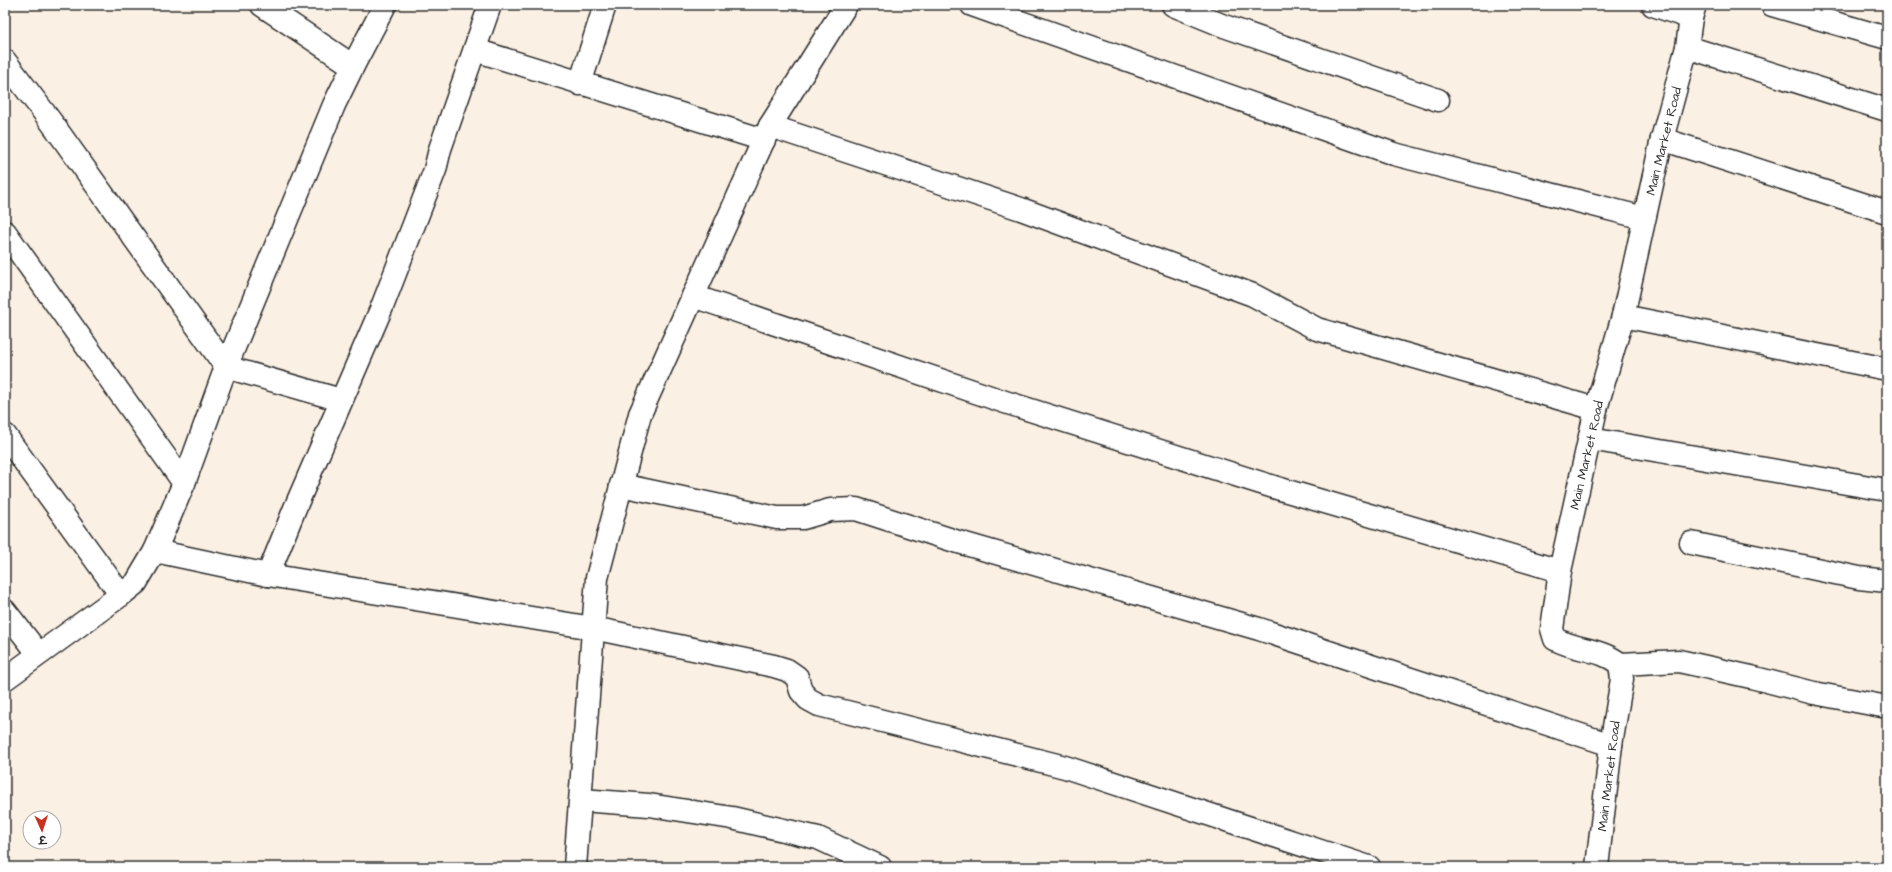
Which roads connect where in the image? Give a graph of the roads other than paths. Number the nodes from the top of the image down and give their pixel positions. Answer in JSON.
{"nodes":[{"id":1,"x":262,"y":5,"type":"edge"},
{"id":2,"x":386,"y":5,"type":"edge"},
{"id":3,"x":490,"y":5,"type":"edge"},
{"id":4,"x":605,"y":5,"type":"edge"},
{"id":5,"x":846,"y":5,"type":"edge"},
{"id":6,"x":972,"y":5,"type":"edge"},
{"id":7,"x":1173,"y":5,"type":"edge"},
{"id":8,"x":1653,"y":5,"type":"edge"},
{"id":9,"x":1772,"y":5,"type":"edge"},
{"id":10,"x":1693,"y":12,"type":"edge"},
{"id":11,"x":1887,"y":38,"type":"edge"},
{"id":12,"x":1687,"y":47,"type":"junction"},
{"id":13,"x":474,"y":50,"type":"junction"},
{"id":14,"x":5,"y":61,"type":"edge"},
{"id":15,"x":352,"y":66,"type":"junction"},
{"id":16,"x":580,"y":84,"type":"junction"},
{"id":17,"x":1438,"y":100,"type":"dead end"},
{"id":18,"x":1887,"y":110,"type":"edge"},
{"id":19,"x":767,"y":133,"type":"junction"},
{"id":20,"x":1662,"y":139,"type":"junction"},
{"id":21,"x":1887,"y":212,"type":"edge"},
{"id":22,"x":1644,"y":218,"type":"junction"},
{"id":23,"x":5,"y":232,"type":"edge"},
{"id":24,"x":693,"y":296,"type":"junction"},
{"id":25,"x":1623,"y":316,"type":"junction"},
{"id":26,"x":226,"y":367,"type":"junction"},
{"id":27,"x":1887,"y":370,"type":"edge"},
{"id":28,"x":341,"y":400,"type":"junction"},
{"id":29,"x":1596,"y":409,"type":"junction"},
{"id":30,"x":5,"y":435,"type":"edge"},
{"id":31,"x":1590,"y":438,"type":"junction"},
{"id":32,"x":184,"y":483,"type":"junction"},
{"id":33,"x":621,"y":485,"type":"junction"},
{"id":34,"x":1887,"y":490,"type":"edge"},
{"id":35,"x":1691,"y":542,"type":"dead end"},
{"id":36,"x":155,"y":550,"type":"junction"},
{"id":37,"x":1560,"y":571,"type":"junction"},
{"id":38,"x":268,"y":575,"type":"junction"},
{"id":39,"x":1887,"y":581,"type":"edge"},
{"id":40,"x":121,"y":595,"type":"junction"},
{"id":41,"x":5,"y":611,"type":"edge"},
{"id":42,"x":593,"y":628,"type":"junction"},
{"id":43,"x":38,"y":654,"type":"junction"},
{"id":44,"x":1620,"y":664,"type":"junction"},
{"id":45,"x":5,"y":679,"type":"edge"},
{"id":46,"x":1887,"y":707,"type":"edge"},
{"id":47,"x":1611,"y":745,"type":"junction"},
{"id":48,"x":581,"y":800,"type":"junction"},
{"id":49,"x":576,"y":867,"type":"edge"},
{"id":50,"x":880,"y":867,"type":"edge"},
{"id":51,"x":1369,"y":867,"type":"edge"},
{"id":52,"x":1597,"y":867,"type":"edge"}],
"edges":[{"from":1,"to":15,"type":"street"},
{"from":2,"to":15,"type":"street"},
{"from":3,"to":13,"type":"street"},
{"from":4,"to":16,"type":"street"},
{"from":5,"to":19,"type":"street"},
{"from":6,"to":22,"type":"street"},
{"from":7,"to":17,"type":"street"},
{"from":8,"to":10,"type":"street"},
{"from":9,"to":11,"type":"street"},
{"from":10,"to":12,"type":"street","name":"Main Market Road"},
{"from":12,"to":18,"type":"street"},
{"from":12,"to":20,"type":"street","name":"Main Market Road"},
{"from":13,"to":16,"type":"street"},
{"from":13,"to":28,"type":"street"},
{"from":14,"to":26,"type":"street"},
{"from":15,"to":26,"type":"street"},
{"from":16,"to":19,"type":"street"},
{"from":19,"to":24,"type":"street"},
{"from":19,"to":29,"type":"street"},
{"from":20,"to":21,"type":"street"},
{"from":20,"to":22,"type":"street","name":"Main Market Road"},
{"from":22,"to":25,"type":"street","name":"Main Market Road"},
{"from":23,"to":32,"type":"street"},
{"from":24,"to":33,"type":"street"},
{"from":24,"to":37,"type":"street"},
{"from":25,"to":27,"type":"street"},
{"from":25,"to":29,"type":"street","name":"Main Market Road"},
{"from":26,"to":28,"type":"street"},
{"from":26,"to":32,"type":"street"},
{"from":28,"to":38,"type":"street"},
{"from":29,"to":31,"type":"street","name":"Main Market Road"},
{"from":30,"to":40,"type":"street"},
{"from":31,"to":34,"type":"street"},
{"from":31,"to":37,"type":"street","name":"Main Market Road"},
{"from":32,"to":36,"type":"street"},
{"from":33,"to":42,"type":"street"},
{"from":33,"to":47,"type":"street"},
{"from":35,"to":39,"type":"street"},
{"from":36,"to":38,"type":"street"},
{"from":36,"to":40,"type":"street"},
{"from":37,"to":44,"type":"street","name":"Main Market Road"},
{"from":38,"to":42,"type":"street"},
{"from":40,"to":43,"type":"street"},
{"from":41,"to":43,"type":"street"},
{"from":42,"to":48,"type":"street"},
{"from":42,"to":51,"type":"street"},
{"from":43,"to":45,"type":"street"},
{"from":44,"to":46,"type":"street"},
{"from":44,"to":47,"type":"street","name":"Main Market Road"},
{"from":47,"to":52,"type":"street","name":"Main Market Road"},
{"from":48,"to":49,"type":"street"},
{"from":48,"to":50,"type":"street"}]}
